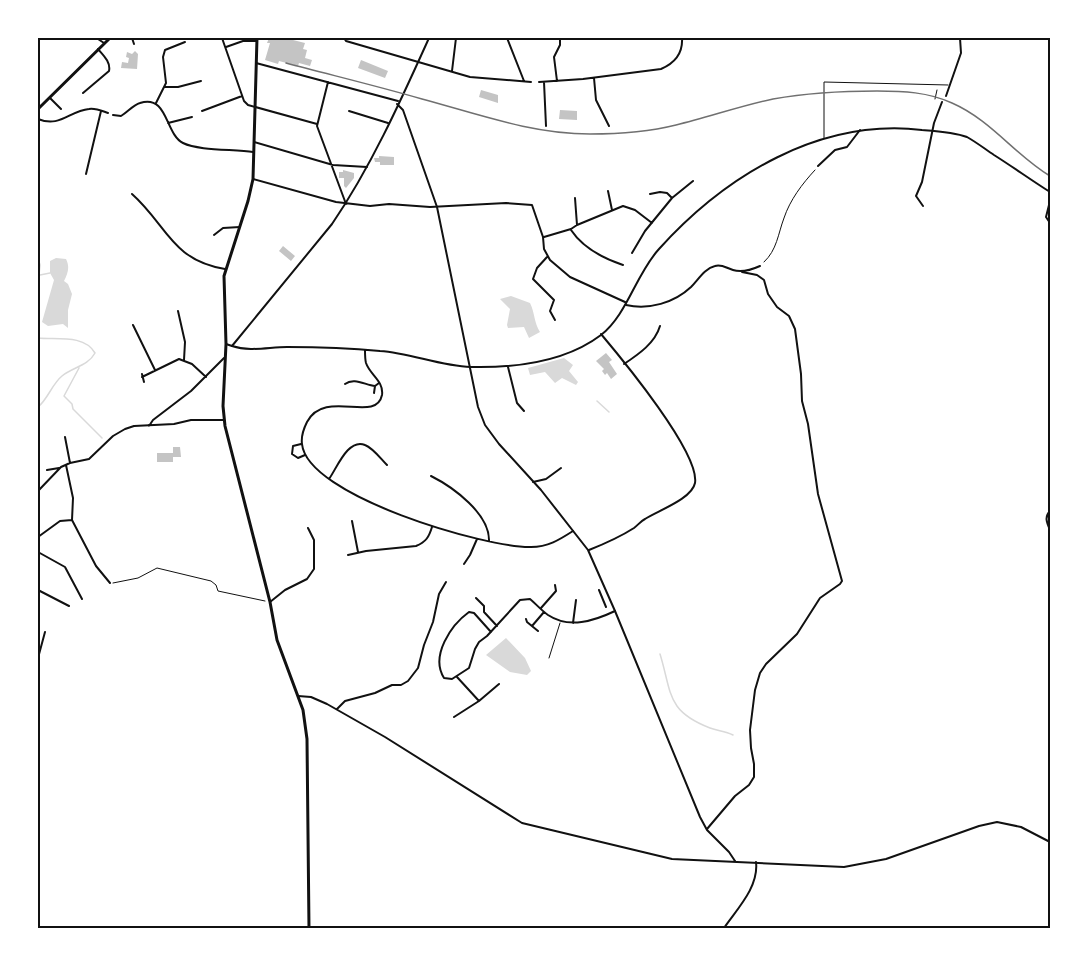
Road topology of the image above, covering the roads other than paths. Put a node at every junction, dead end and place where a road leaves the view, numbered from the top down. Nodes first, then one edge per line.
1 (92, 38) edge
2 (110, 38) edge
3 (132, 38) edge
4 (222, 38) edge
5 (429, 38) edge
6 (456, 38) edge
7 (470, 38) edge
8 (474, 38) edge
9 (507, 38) edge
10 (682, 38) edge
11 (960, 38) edge
12 (256, 39) edge
13 (345, 39) edge
14 (560, 39) edge
15 (554, 40) dead end
16 (185, 42) dead end
17 (104, 43) junction
18 (134, 44) dead end
19 (226, 47) junction
20 (98, 49) junction
21 (418, 61) junction
22 (256, 63) junction
23 (452, 71) junction
24 (594, 78) junction
25 (201, 81) dead end
26 (524, 81) junction
27 (557, 81) junction
28 (328, 82) junction
29 (531, 82) dead end
30 (539, 82) dead end
31 (544, 82) junction
32 (949, 85) junction
33 (164, 87) junction
34 (83, 93) dead end
35 (242, 96) junction
36 (946, 96) dead end
37 (49, 98) junction
38 (398, 101) junction
39 (942, 102) dead end
40 (156, 103) junction
41 (255, 107) junction
42 (38, 109) edge
43 (61, 109) dead end
44 (101, 111) junction
45 (202, 111) dead end
46 (349, 111) dead end
47 (108, 113) dead end
48 (113, 115) dead end
49 (192, 117) dead end
50 (38, 119) edge
51 (168, 123) junction
52 (388, 123) junction
53 (317, 124) junction
54 (546, 126) dead end
55 (609, 126) dead end
56 (860, 130) junction
57 (932, 131) junction
58 (824, 138) junction
59 (254, 142) junction
60 (253, 152) junction
61 (333, 165) junction
62 (818, 166) road end
63 (367, 167) junction
64 (86, 174) dead end
65 (253, 179) junction
66 (693, 181) dead end
67 (608, 191) dead end
68 (1050, 192) edge
69 (132, 194) dead end
70 (650, 194) dead end
71 (575, 198) dead end
72 (672, 198) junction
73 (1050, 201) edge
74 (346, 204) junction
75 (922, 206) dead end
76 (437, 207) junction
77 (612, 210) junction
78 (1050, 223) edge
79 (651, 224) junction
80 (577, 225) junction
81 (240, 227) junction
82 (571, 229) junction
83 (214, 235) dead end
84 (543, 237) junction
85 (632, 252) dead end
86 (548, 257) junction
87 (623, 265) dead end
88 (760, 266) road end
89 (225, 269) junction
90 (742, 272) junction
91 (625, 303) junction
92 (177, 311) dead end
93 (555, 320) dead end
94 (133, 325) dead end
95 (660, 326) dead end
96 (601, 334) junction
97 (226, 344) junction
98 (232, 346) junction
99 (365, 350) junction
100 (224, 358) junction
101 (184, 360) junction
102 (624, 364) junction
103 (471, 367) junction
104 (508, 367) junction
105 (155, 370) junction
106 (206, 377) junction
107 (144, 382) dead end
108 (379, 383) junction
109 (345, 384) dead end
110 (375, 386) junction
111 (374, 393) dead end
112 (524, 411) dead end
113 (224, 420) junction
114 (150, 426) junction
115 (65, 437) dead end
116 (302, 444) junction
117 (305, 455) junction
118 (70, 463) junction
119 (66, 465) junction
120 (387, 465) dead end
121 (61, 467) junction
122 (561, 468) dead end
123 (47, 470) dead end
124 (431, 476) dead end
125 (329, 479) junction
126 (533, 482) junction
127 (38, 491) edge
128 (1050, 511) edge
129 (72, 520) junction
130 (352, 521) dead end
131 (432, 526) junction
132 (308, 528) dead end
133 (1050, 530) edge
134 (573, 531) junction
135 (38, 537) edge
136 (477, 539) junction
137 (489, 541) junction
138 (588, 550) junction
139 (38, 552) edge
140 (358, 552) junction
141 (348, 555) dead end
142 (464, 564) dead end
143 (446, 582) dead end
144 (110, 583) road end
145 (555, 585) dead end
146 (38, 590) edge
147 (599, 590) dead end
148 (553, 594) junction
149 (608, 594) junction
150 (601, 596) junction
151 (476, 597) dead end
152 (556, 597) dead end
153 (82, 599) dead end
154 (576, 600) dead end
155 (270, 602) junction
156 (69, 606) dead end
157 (606, 607) dead end
158 (541, 609) junction
159 (615, 610) junction
160 (544, 612) junction
161 (526, 619) dead end
162 (561, 621) junction
163 (573, 623) junction
164 (497, 626) junction
165 (532, 626) junction
166 (538, 631) dead end
167 (45, 632) dead end
168 (490, 632) junction
169 (38, 658) edge
170 (549, 658) dead end
171 (457, 677) junction
172 (499, 684) dead end
173 (298, 696) junction
174 (479, 701) junction
175 (336, 709) junction
176 (454, 717) dead end
177 (707, 830) junction
178 (1050, 842) edge
179 (735, 861) junction
180 (756, 862) junction
181 (309, 928) edge
182 (724, 928) edge

1 - 17 street
2 - 17 main road
3 - 18 street
4 - 19 street
5 - 21 street
6 - 23 street
7 - 8 street
9 - 26 street
10 - 24 street
11 - 32 street
12 - 19 street
12 - 22 main road
13 - 21 street
14 - 15 street
14 - 27 street
16 - 33 street
17 - 20 main road
19 - 35 street
20 - 34 street
20 - 37 main road
21 - 23 street
21 - 38 street
22 - 28 street
22 - 41 main road
23 - 26 street
24 - 27 street
24 - 55 street
25 - 33 street
26 - 29 street
27 - 31 street
28 - 38 street
28 - 53 street
30 - 31 street
31 - 54 street
32 - 36 street
32 - 58 lane
33 - 40 street
35 - 41 street
35 - 45 street
37 - 42 main road
37 - 43 street
38 - 52 street
38 - 76 street
39 - 57 street
40 - 48 street
40 - 51 street
41 - 53 street
41 - 59 main road
44 - 47 street
44 - 50 street
44 - 64 street
46 - 52 street
49 - 51 street
51 - 60 street
52 - 63 street
53 - 61 street
56 - 57 street
56 - 58 street
56 - 62 street
57 - 68 street
57 - 75 street
58 - 91 street
59 - 60 main road
59 - 61 street
60 - 65 main road
61 - 63 street
61 - 74 street
63 - 74 street
65 - 74 street
65 - 81 main road
66 - 72 street
67 - 77 street
69 - 89 street
70 - 72 street
71 - 80 street
72 - 79 street
73 - 78 street
74 - 76 street
74 - 98 street
76 - 84 street
76 - 103 street
77 - 79 street
77 - 80 street
79 - 85 street
80 - 82 street
81 - 83 street
81 - 89 main road
82 - 84 street
82 - 87 street
84 - 86 street
86 - 91 street
86 - 93 street
88 - 90 street
89 - 97 main road
90 - 91 street
90 - 177 street
91 - 96 street
92 - 101 street
94 - 105 street
95 - 102 street
96 - 102 street
96 - 104 street
97 - 98 street
97 - 100 main road
98 - 99 street
99 - 103 street
99 - 108 street
100 - 106 street
100 - 113 main road
101 - 105 street
101 - 106 street
102 - 138 street
103 - 104 street
103 - 126 street
104 - 112 street
105 - 107 street
106 - 114 street
108 - 110 street
108 - 116 street
109 - 110 street
110 - 111 street
113 - 114 street
113 - 155 main road
114 - 118 street
115 - 118 street
116 - 117 street
116 - 117 street
117 - 125 street
118 - 119 street
119 - 121 street
119 - 129 street
120 - 125 street
121 - 123 street
121 - 127 street
122 - 126 street
124 - 137 street
125 - 131 street
126 - 134 street
128 - 133 street
129 - 135 street
129 - 144 street
130 - 140 street
131 - 136 street
131 - 140 street
132 - 155 street
134 - 137 street
134 - 138 street
136 - 137 street
136 - 142 street
138 - 149 street
139 - 153 street
140 - 141 street
143 - 175 street
145 - 148 street
146 - 156 street
147 - 150 street
148 - 152 street
148 - 158 street
149 - 150 street
149 - 159 street
150 - 157 street
151 - 164 street
154 - 163 street
155 - 173 main road
158 - 160 street
158 - 164 street
159 - 163 street
159 - 177 street
160 - 162 street
160 - 165 street
161 - 165 street
162 - 163 street
162 - 170 lane
164 - 168 street
165 - 166 street
167 - 169 street
168 - 171 street
168 - 171 street
171 - 174 street
172 - 174 street
173 - 175 street
173 - 181 main road
174 - 176 street
175 - 179 street
177 - 179 street
178 - 180 street
179 - 180 street
180 - 182 street

